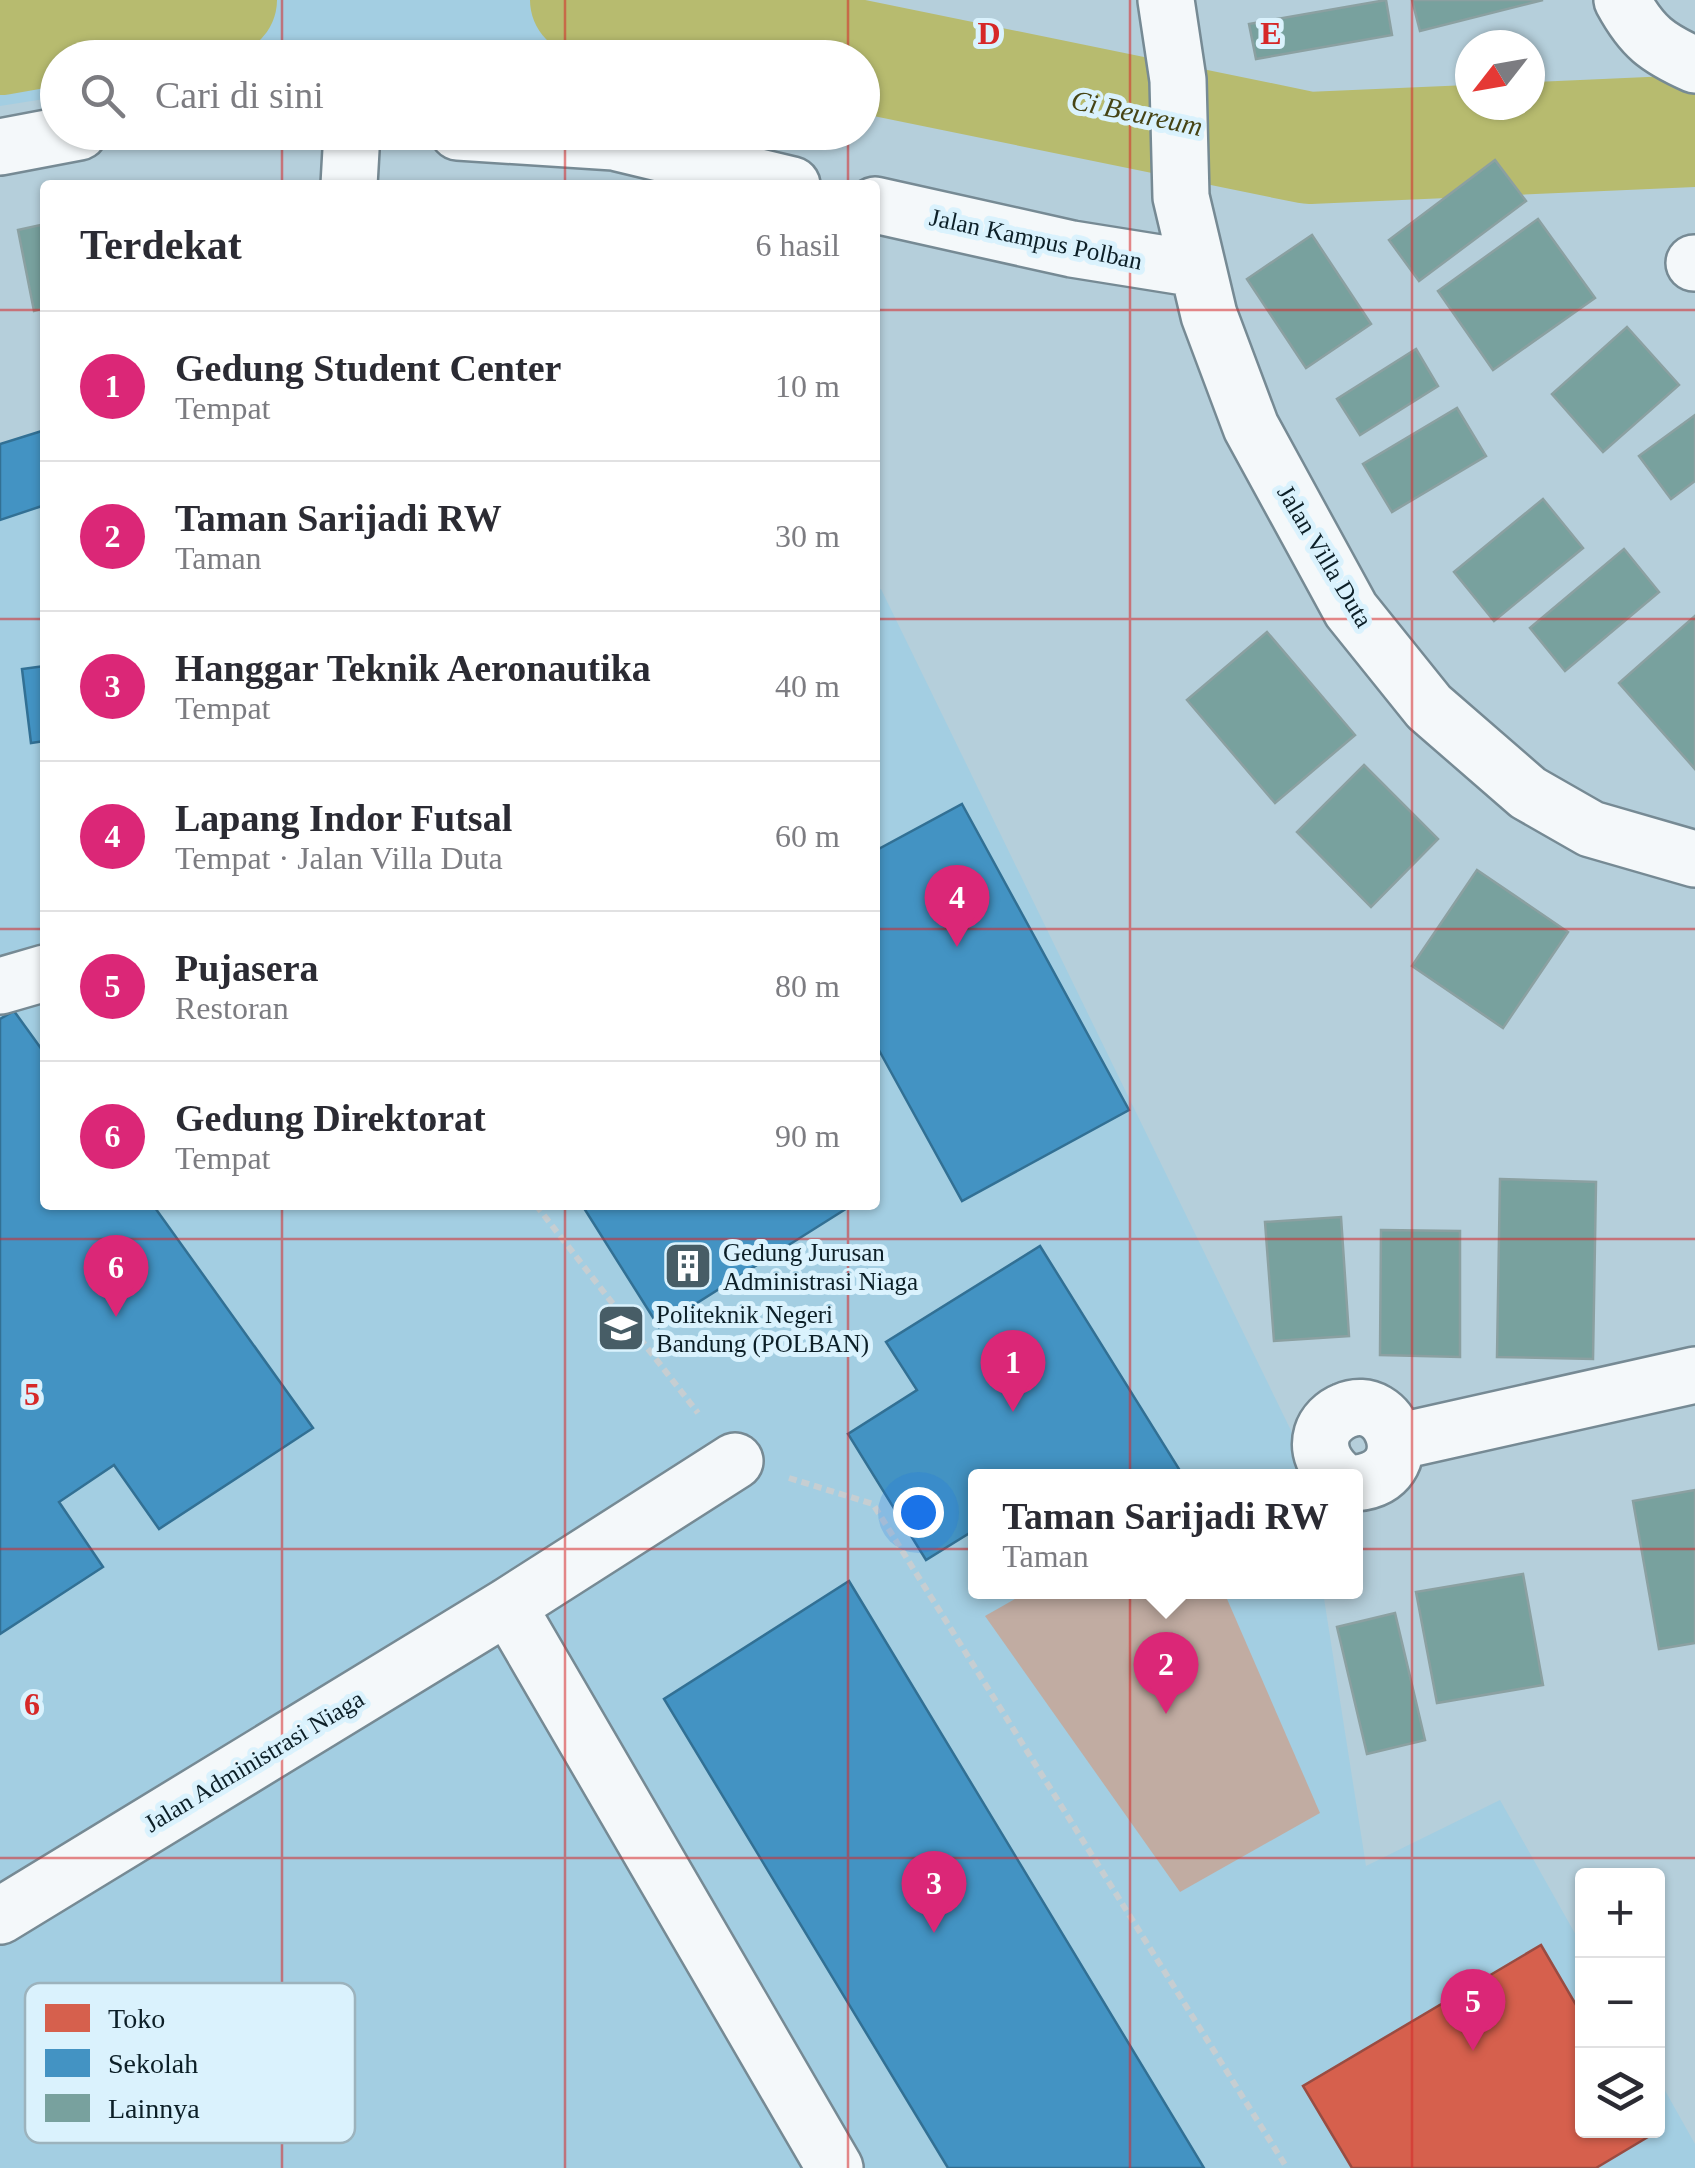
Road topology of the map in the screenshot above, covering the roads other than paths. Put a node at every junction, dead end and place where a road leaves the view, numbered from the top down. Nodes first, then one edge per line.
1 (1166, 0) edge
2 (1622, 0) edge
3 (1695, 65) edge
4 (40, 139) edge
5 (0, 147) edge
6 (351, 150) edge
7 (647, 150) edge
8 (348, 180) edge
9 (771, 180) edge
10 (880, 206) edge
11 (1197, 269) junction
12 (1695, 859) edge
13 (40, 975) edge
14 (0, 986) edge
15 (1695, 1375) edge
16 (1396, 1442) junction
17 (734, 1461) road end
18 (1329, 1469) edge
19 (1363, 1483) edge
20 (508, 1606) junction
21 (0, 1916) edge
22 (835, 2168) edge

1 - 11 street, Jalan Villa Duta
2 - 3 street
4 - 5 street
6 - 8 street
7 - 9 street
10 - 11 street, Jalan Kampus Polban
11 - 12 street, Jalan Villa Duta
13 - 14 street
15 - 16 street
16 - 18 street
16 - 19 street
17 - 20 street, Jalan Administrasi Niaga
20 - 21 street, Jalan Administrasi Niaga
20 - 22 street

